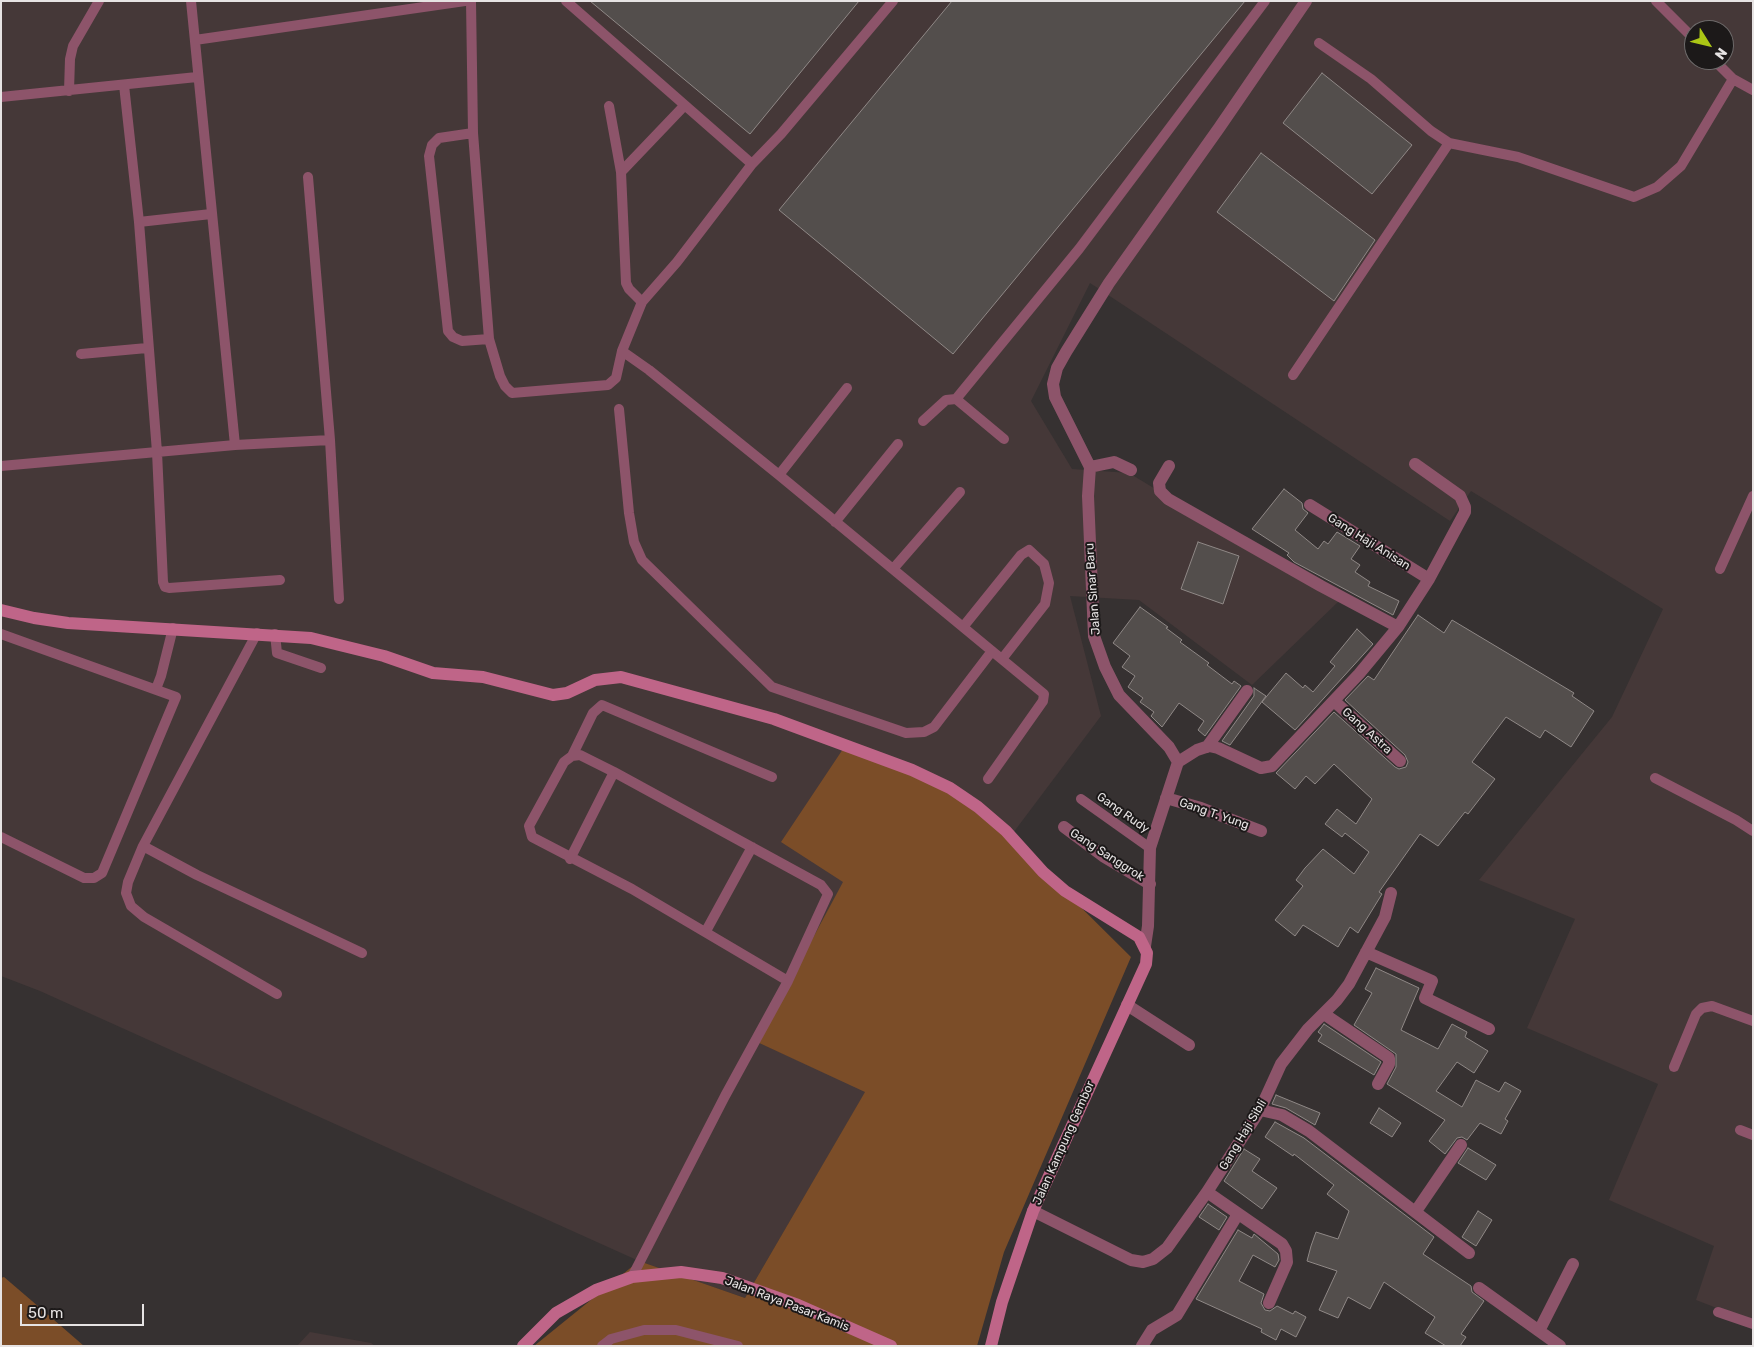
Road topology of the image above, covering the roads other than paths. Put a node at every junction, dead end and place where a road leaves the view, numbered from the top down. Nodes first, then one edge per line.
1 (99, 1) edge
2 (466, 1) edge
3 (470, 1) edge
4 (566, 1) edge
5 (893, 1) edge
6 (1265, 1) edge
7 (1306, 1) edge
8 (1656, 1) edge
9 (190, 3) edge
10 (1684, 30) edge
11 (195, 40) junction
12 (1320, 42) dead end
13 (1724, 70) edge
14 (197, 77) junction
15 (1733, 79) junction
16 (124, 85) junction
17 (1753, 90) edge
18 (69, 91) junction
19 (1, 97) edge
20 (609, 106) dead end
21 (684, 106) junction
22 (473, 134) junction
23 (1449, 143) junction
24 (752, 164) junction
25 (621, 172) junction
26 (308, 177) dead end
27 (211, 214) junction
28 (139, 222) junction
29 (642, 302) junction
30 (489, 339) junction
31 (147, 348) junction
32 (622, 351) junction
33 (81, 354) dead end
34 (1293, 375) dead end
35 (847, 388) dead end
36 (956, 399) junction
37 (619, 410) dead end
38 (923, 421) dead end
39 (1004, 439) dead end
40 (330, 440) junction
41 (898, 444) dead end
42 (235, 445) junction
43 (157, 452) junction
44 (1415, 464) dead end
45 (1, 466) edge
46 (1169, 466) dead end
47 (1090, 467) junction
48 (1131, 470) dead end
49 (779, 475) junction
50 (960, 492) dead end
51 (1753, 496) edge
52 (1310, 505) dead end
53 (836, 522) junction
54 (1720, 569) dead end
55 (893, 570) junction
56 (1428, 579) junction
57 (280, 580) dead end
58 (339, 599) dead end
59 (1, 610) edge
60 (1398, 626) junction
61 (963, 627) junction
62 (173, 628) junction
63 (257, 633) junction
64 (1, 634) edge
65 (275, 634) junction
66 (992, 651) junction
67 (1002, 659) junction
68 (321, 668) dead end
69 (156, 688) junction
70 (1247, 691) dead end
71 (1334, 701) junction
72 (1207, 747) junction
73 (572, 756) junction
74 (1400, 761) dead end
75 (1178, 762) junction
76 (614, 772) junction
77 (772, 777) dead end
78 (1655, 778) dead end
79 (988, 779) dead end
80 (1166, 798) junction
81 (1081, 799) dead end
82 (1064, 827) dead end
83 (1261, 831) dead end
84 (1753, 831) edge
85 (1, 837) edge
86 (142, 846) junction
87 (752, 847) junction
88 (1150, 848) junction
89 (570, 858) junction
90 (1150, 884) junction
91 (1391, 893) dead end
92 (706, 931) junction
93 (1145, 946) junction
94 (1366, 952) junction
95 (362, 953) dead end
96 (788, 981) junction
97 (276, 994) dead end
98 (1127, 1005) junction
99 (1324, 1014) junction
100 (1753, 1021) edge
101 (1489, 1029) dead end
102 (1188, 1045) dead end
103 (1674, 1067) dead end
104 (1378, 1084) dead end
105 (1260, 1110) junction
106 (1740, 1130) dead end
107 (1753, 1135) edge
108 (1461, 1145) dead end
109 (1207, 1192) junction
110 (1416, 1211) junction
111 (1033, 1212) junction
112 (1238, 1214) junction
113 (1469, 1253) dead end
114 (1573, 1264) dead end
115 (632, 1277) junction
116 (1479, 1288) dead end
117 (1269, 1303) dead end
118 (1718, 1312) dead end
119 (1753, 1324) edge
120 (1539, 1331) junction
121 (523, 1346) edge
122 (602, 1346) edge
123 (738, 1346) edge
124 (892, 1346) edge
125 (991, 1346) edge
126 (1142, 1346) edge
127 (1560, 1346) edge

1 - 18 lane
2 - 11 lane
3 - 22 lane
4 - 21 lane
5 - 24 lane
6 - 36 lane
7 - 47 street
8 - 10 lane
9 - 11 lane
11 - 14 lane
12 - 23 lane
13 - 15 lane
14 - 16 lane
14 - 27 lane
15 - 17 lane
15 - 23 lane
16 - 18 lane
16 - 28 lane
18 - 19 lane
20 - 25 lane
21 - 24 lane
21 - 25 lane
22 - 30 lane
22 - 30 lane
23 - 34 lane
24 - 29 lane
25 - 29 lane
26 - 40 lane
27 - 28 lane
27 - 42 lane
28 - 31 lane
29 - 32 lane
30 - 32 lane
31 - 33 lane
31 - 43 lane
32 - 49 lane
35 - 49 lane
36 - 38 lane
36 - 39 lane
37 - 66 lane
40 - 42 lane
40 - 58 lane
41 - 53 lane
42 - 43 lane
43 - 45 lane
43 - 57 lane
44 - 56 street
46 - 60 street
47 - 48 street
47 - 75 street, Jalan Sinar Baru
49 - 53 lane
50 - 55 lane
51 - 54 lane
52 - 56 street, Gang Haji Anisan
53 - 55 lane
55 - 61 lane
56 - 60 street
59 - 62 street
60 - 71 street
61 - 66 lane
61 - 67 lane
62 - 63 street
62 - 69 lane
63 - 65 street
63 - 86 lane
64 - 69 lane
65 - 68 lane
65 - 93 street
66 - 67 lane
67 - 79 lane
69 - 85 lane
70 - 72 street
71 - 72 street
71 - 74 street, Gang Astra
72 - 75 street
73 - 76 lane
73 - 77 lane
73 - 89 lane
75 - 80 street
76 - 87 lane
76 - 89 lane
78 - 84 lane
80 - 83 street, Gang T. Yung
80 - 88 street
81 - 88 lane, Gang Rudy
82 - 90 street, Gang Sanggrok
86 - 95 lane
86 - 97 lane
87 - 92 lane
87 - 96 lane
88 - 90 street
89 - 92 lane
90 - 93 street
91 - 94 street, Gang Haji Sibli
92 - 96 lane
93 - 98 street, Jalan Kampung Gembor
94 - 99 street, Gang Haji Sibli
94 - 101 street
96 - 115 lane
98 - 102 street
98 - 111 street, Jalan Kampung Gembor
99 - 104 street
99 - 105 street, Gang Haji Sibli
100 - 103 lane
105 - 109 street, Gang Haji Sibli
105 - 110 street
106 - 107 lane
108 - 110 street
109 - 111 street, Gang Haji Sibli
109 - 112 street
110 - 113 street
111 - 125 street, Jalan Kampung Gembor
112 - 117 street
112 - 126 street
114 - 120 street
115 - 121 street, Jalan Raya Pasar Kamis
115 - 124 street, Jalan Raya Pasar Kamis
116 - 120 street
118 - 119 lane
120 - 127 street
122 - 123 lane

